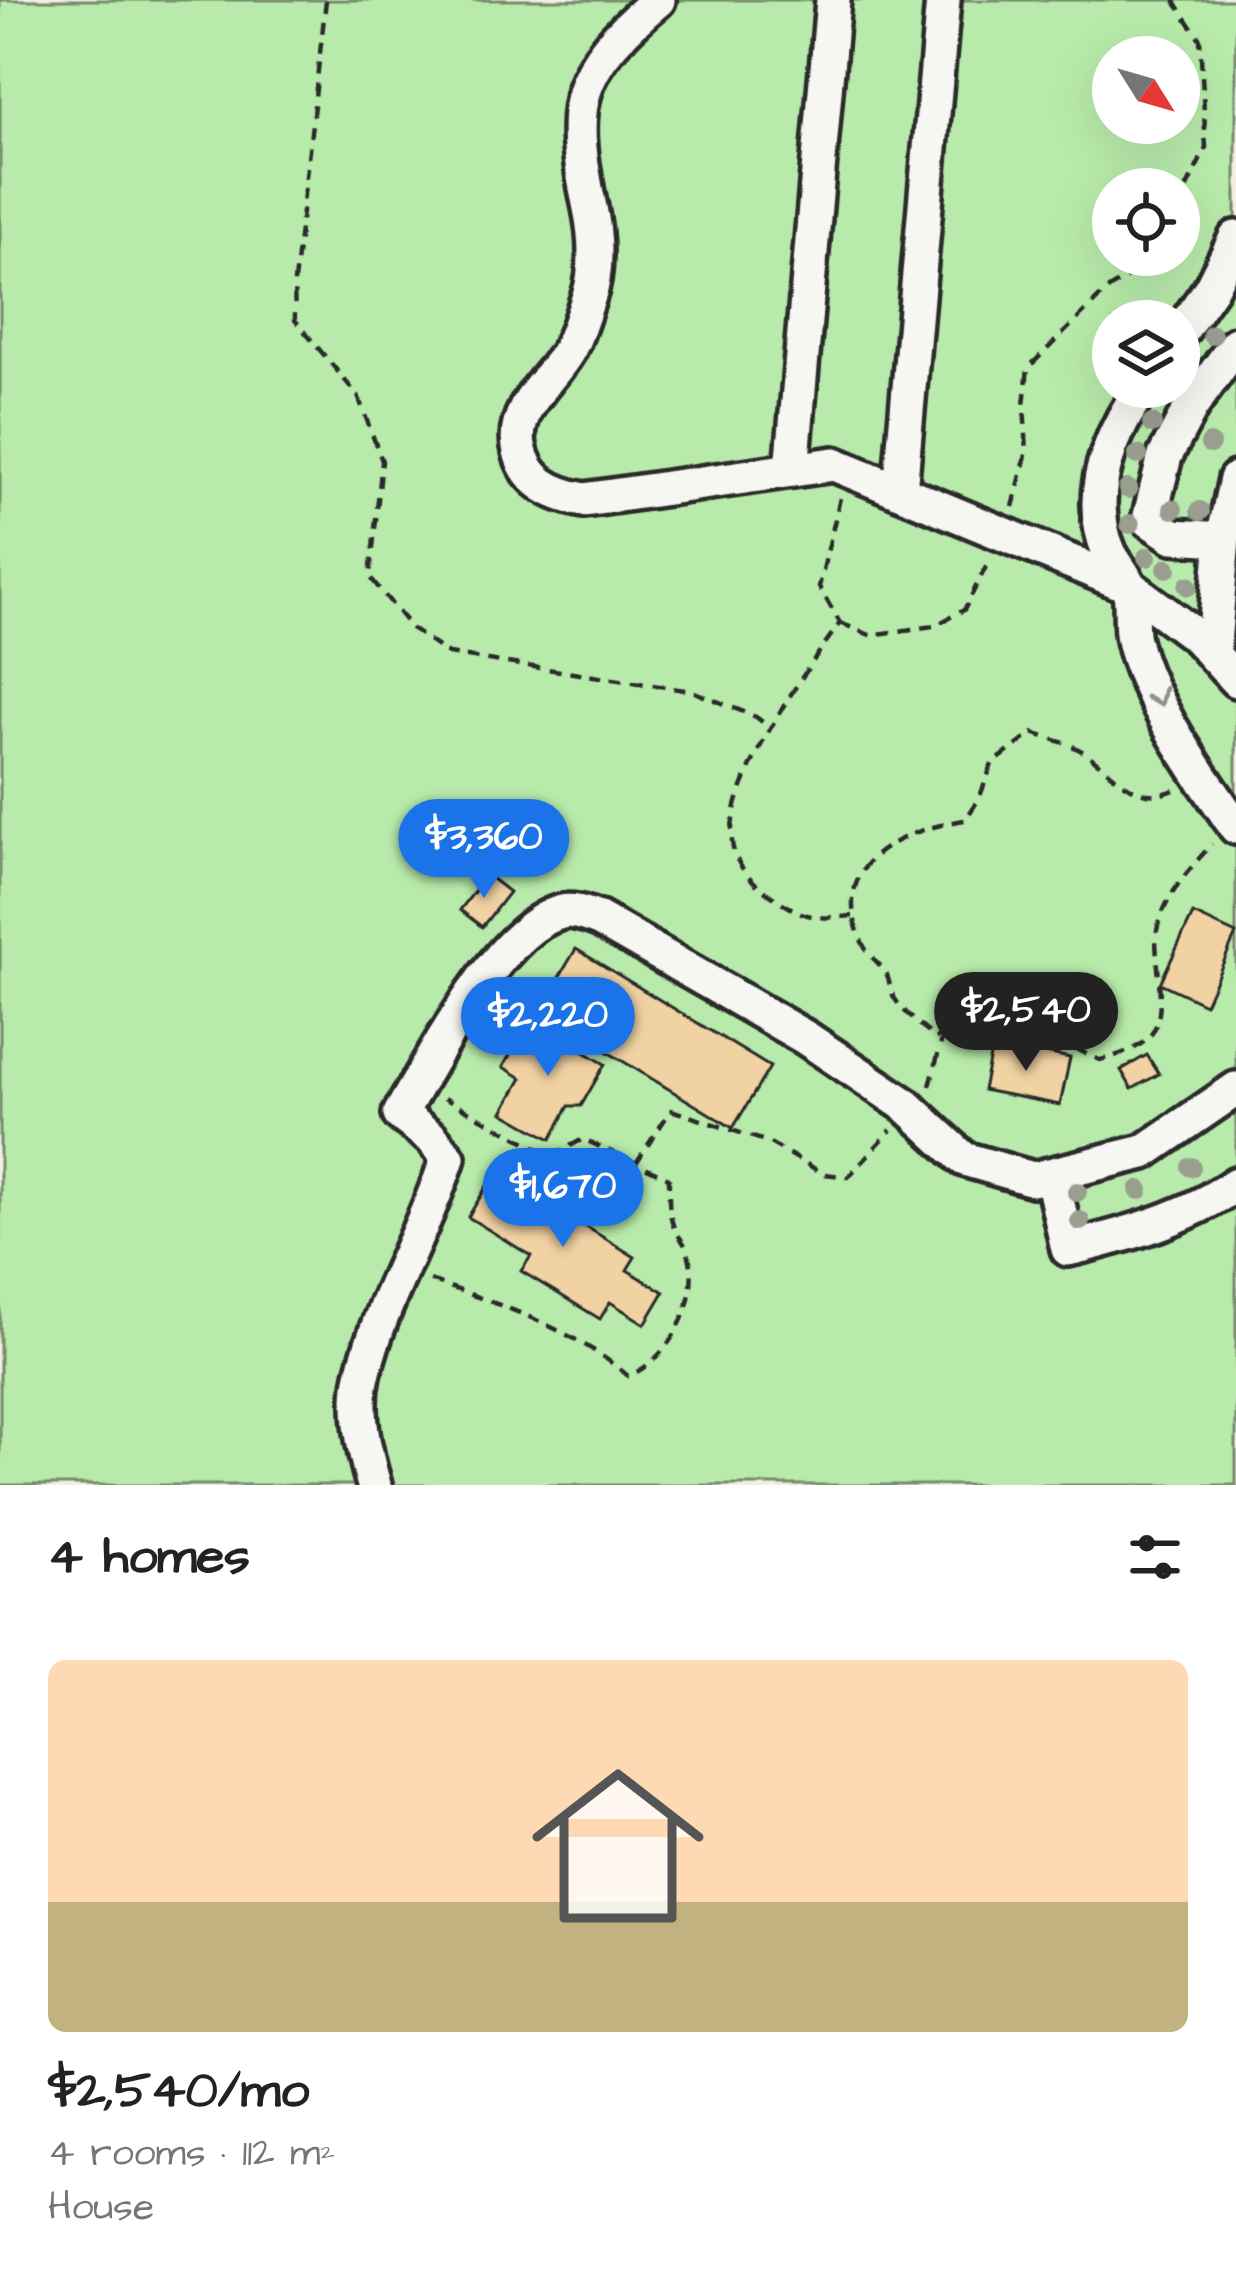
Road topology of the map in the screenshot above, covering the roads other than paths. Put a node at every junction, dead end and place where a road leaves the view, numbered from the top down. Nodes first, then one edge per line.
1 (658, 0) edge
2 (833, 0) edge
3 (943, 0) edge
4 (1236, 238) edge
5 (1200, 304) edge
6 (1236, 344) edge
7 (1128, 408) edge
8 (793, 470) junction
9 (1236, 479) edge
10 (901, 491) junction
11 (1223, 539) junction
12 (1129, 586) junction
13 (1225, 667) edge
14 (1235, 825) edge
15 (1236, 1089) edge
16 (1052, 1177) junction
17 (1236, 1184) edge
18 (374, 1485) edge

1 - 8 lane
2 - 8 lane
3 - 10 lane
4 - 5 lane
6 - 11 lane
7 - 12 lane
8 - 10 lane
9 - 11 lane
10 - 12 lane
11 - 13 lane
12 - 13 lane
12 -> 14 lane
15 - 16 lane
16 - 17 lane
16 - 18 lane

